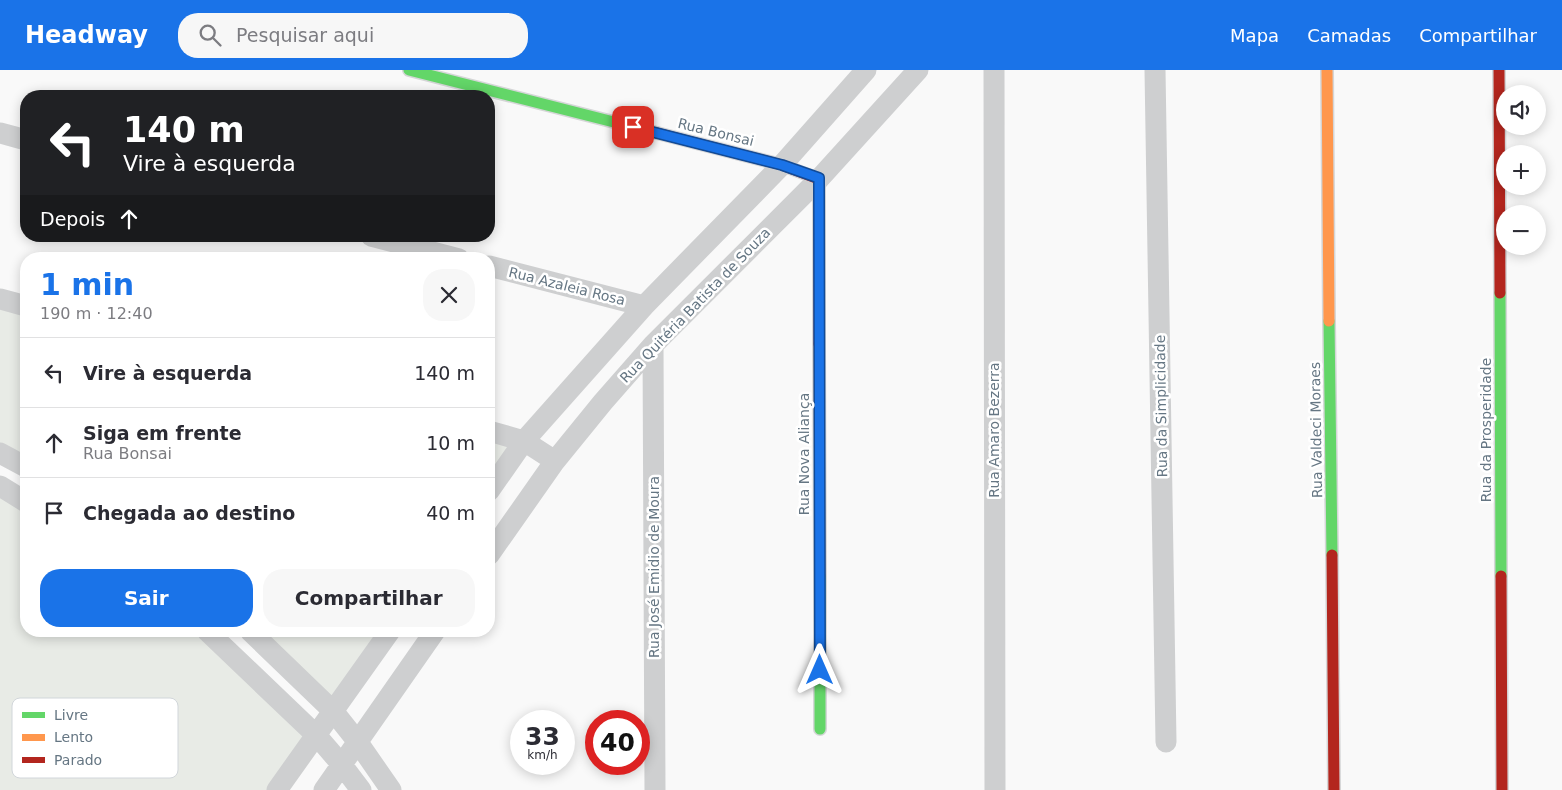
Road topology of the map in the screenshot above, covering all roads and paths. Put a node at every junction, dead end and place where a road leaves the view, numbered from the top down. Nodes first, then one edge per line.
1 (409, 70) edge
2 (866, 70) edge
3 (918, 70) edge
4 (994, 70) edge
5 (1155, 70) edge
6 (1327, 70) edge
7 (1499, 70) edge
8 (488, 90) edge
9 (495, 92) edge
10 (0, 133) edge
11 (20, 138) edge
12 (782, 165) junction
13 (819, 178) junction
14 (394, 242) edge
15 (432, 252) edge
16 (495, 268) edge
17 (0, 299) edge
18 (20, 304) edge
19 (644, 306) junction
20 (653, 345) junction
21 (495, 433) edge
22 (524, 441) junction
23 (0, 453) edge
24 (556, 461) junction
25 (20, 464) edge
26 (495, 482) edge
27 (0, 486) edge
28 (20, 498) edge
29 (495, 547) edge
30 (213, 637) edge
31 (256, 637) edge
32 (386, 637) edge
33 (430, 637) edge
34 (334, 712) junction
35 (820, 729) dead end
36 (317, 736) junction
37 (357, 741) junction
38 (1166, 742) dead end
39 (342, 765) junction
40 (277, 790) edge
41 (324, 790) edge
42 (361, 790) edge
43 (391, 790) edge
44 (654, 790) edge
45 (995, 790) edge
46 (1334, 790) edge
47 (1502, 790) edge

1 - 8 street, Rua Bonsai
2 - 12 street
3 - 13 street, Rua Quitéria Batista de Souza
4 - 45 street, Rua Amaro Bezerra
5 - 38 street, Rua da Simplicidade
6 - 46 street, Rua Valdeci Moraes
7 - 47 street, Rua da Prosperidade
9 - 12 street, Rua Bonsai
10 - 11 street
12 - 13 street, Rua Bonsai
12 - 19 street
13 - 20 street, Rua Quitéria Batista de Souza
13 - 35 street, Rua Nova Aliança
14 - 15 street
16 - 19 street, Rua Azaleia Rosa
17 - 18 street
19 - 22 street
20 - 24 street, Rua Quitéria Batista de Souza
20 - 44 street, Rua José Emidio de Moura
21 - 22 street
22 - 24 street
22 - 26 street
23 - 25 street
24 - 29 street, Rua Quitéria Batista de Souza
27 - 28 street
30 - 36 street
31 - 34 street
32 - 34 street
33 - 37 street
34 - 36 street
34 - 37 street
36 - 39 street
36 - 40 street
37 - 39 street
37 - 43 street
39 - 41 street
39 - 42 street

